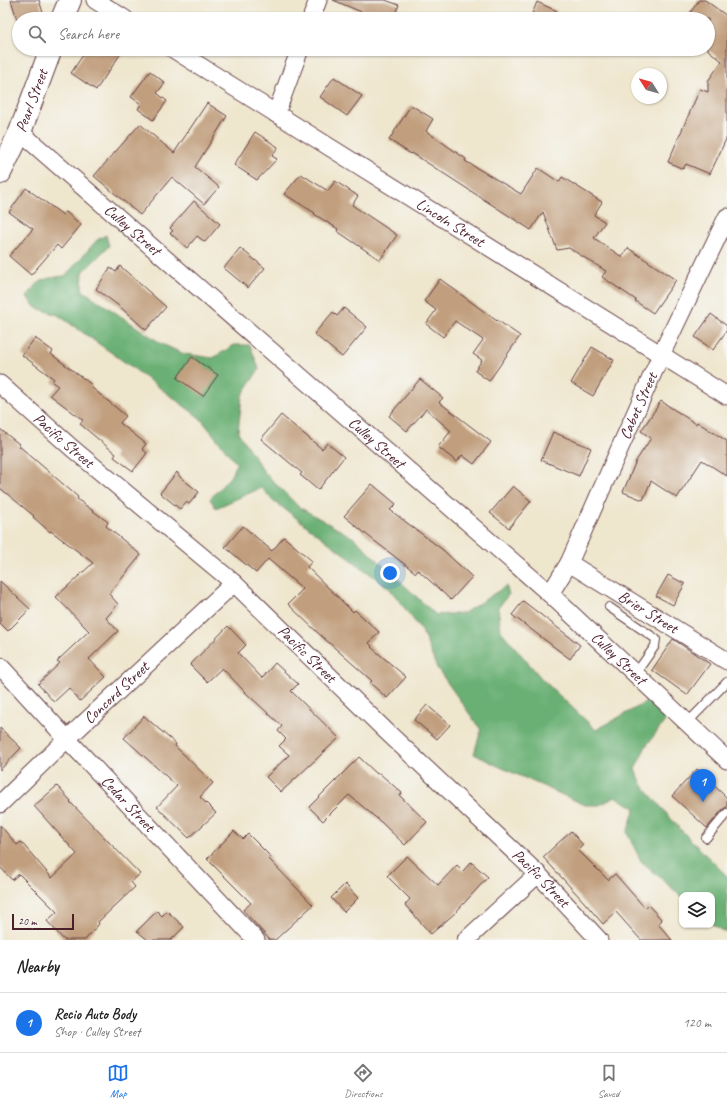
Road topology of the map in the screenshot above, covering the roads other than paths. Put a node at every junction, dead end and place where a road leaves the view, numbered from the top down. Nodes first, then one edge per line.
1 (70, 0) edge
2 (95, 0) edge
3 (318, 0) edge
4 (65, 12) edge
5 (114, 12) edge
6 (314, 12) edge
7 (48, 56) edge
8 (184, 56) edge
9 (297, 56) edge
10 (276, 114) junction
11 (20, 132) junction
12 (0, 173) edge
13 (727, 217) edge
14 (660, 355) junction
15 (0, 384) edge
16 (727, 396) edge
17 (569, 563) junction
18 (234, 583) junction
19 (550, 594) junction
20 (609, 607) dead end
21 (727, 661) edge
22 (0, 666) edge
23 (636, 673) junction
24 (727, 682) edge
25 (688, 722) junction
26 (67, 739) junction
27 (727, 760) edge
28 (0, 804) edge
29 (727, 813) edge
30 (706, 838) dead end
31 (538, 874) junction
32 (256, 940) edge
33 (466, 940) edge
34 (599, 940) edge

1 - 4 main road
2 - 5 street
3 - 6 street
7 - 11 main road, Pearl Street
8 - 10 street, Lincoln Street
9 - 10 street
10 - 14 street, Lincoln Street
11 - 12 main road, Pearl Street
11 - 19 street, Culley Street
13 - 14 street, Cabot Street
14 - 16 street, Lincoln Street
14 - 17 street, Cabot Street
15 - 18 street, Pacific Street
17 - 19 street, Cabot Street
17 - 21 street, Brier Street
18 - 26 street, Concord Street
18 - 31 street, Pacific Street
19 - 23 street, Culley Street
20 - 23 lane
22 - 26 street, Cedar Street
23 - 25 street, Culley Street
24 - 25 lane
25 - 27 street, Culley Street
26 - 28 street, Concord Street
26 - 32 street, Cedar Street
29 - 30 lane
31 - 33 street
31 - 34 street, Pacific Street

